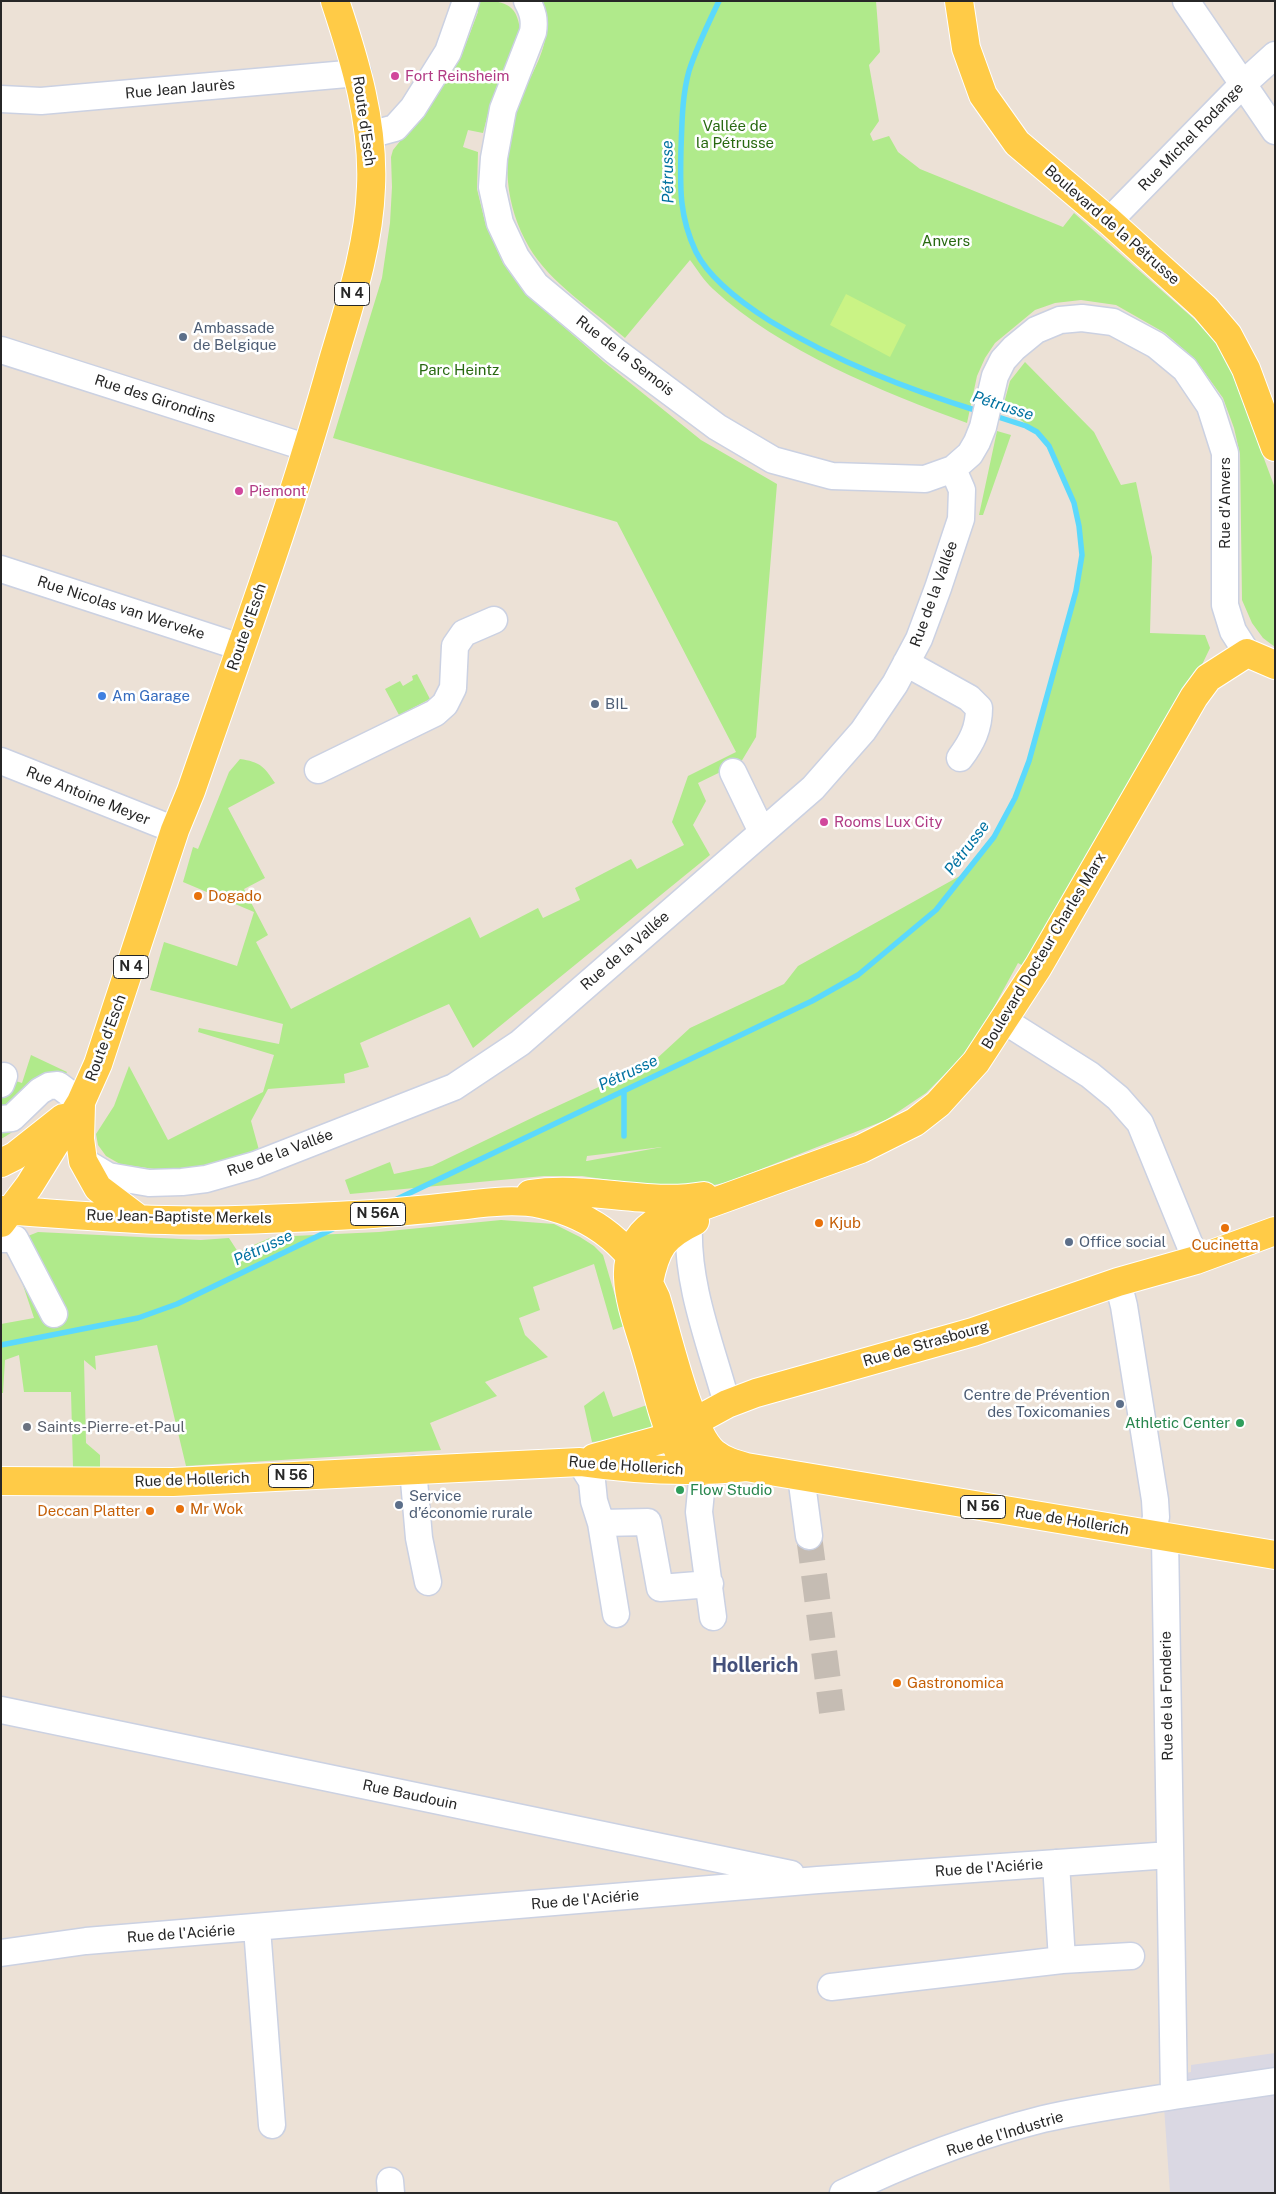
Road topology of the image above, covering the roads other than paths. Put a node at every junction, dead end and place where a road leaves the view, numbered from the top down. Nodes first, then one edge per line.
1 (334, 1) edge
2 (466, 1) edge
3 (527, 1) edge
4 (959, 1) edge
5 (1186, 1) edge
6 (1275, 55) edge
7 (358, 73) junction
8 (1243, 84) junction
9 (1, 99) edge
10 (1275, 130) edge
11 (369, 135) junction
12 (1109, 221) junction
13 (1, 350) edge
14 (986, 415) joint
15 (1275, 446) edge
16 (308, 448) junction
17 (953, 469) junction
18 (1, 569) edge
19 (494, 620) dead end
20 (240, 647) junction
21 (1247, 653) junction
22 (906, 663) junction
23 (1275, 664) edge
24 (960, 758) dead end
25 (1, 761) edge
26 (318, 770) dead end
27 (733, 772) dead end
28 (175, 830) junction
29 (762, 832) junction
30 (1003, 1020) junction
31 (81, 1102) junction
32 (1, 1119) edge
33 (83, 1161) junction
34 (1, 1163) edge
35 (779, 1180) junction
36 (499, 1201) junction
37 (5, 1214) edge
38 (139, 1219) junction
39 (689, 1224) junction
40 (1275, 1231) edge
41 (1, 1239) edge
42 (631, 1255) junction
43 (1196, 1260) junction
44 (649, 1282) junction
45 (1118, 1282) junction
46 (54, 1314) dead end
47 (727, 1404) junction
48 (695, 1422) junction
49 (671, 1435) junction
50 (580, 1462) junction
51 (746, 1467) junction
52 (413, 1469) junction
53 (703, 1471) junction
54 (801, 1476) junction
55 (1, 1481) edge
56 (601, 1523) junction
57 (809, 1536) tunnel mouth
58 (1158, 1536) junction
59 (1275, 1555) edge
60 (428, 1582) dead end
61 (710, 1584) junction
62 (616, 1614) dead end
63 (713, 1617) dead end
64 (1, 1710) edge
65 (1170, 1855) junction
66 (1056, 1863) junction
67 (818, 1880) junction
68 (257, 1928) junction
69 (1, 1953) edge
70 (1131, 1956) dead end
71 (1062, 1960) junction
72 (831, 1987) dead end
73 (1275, 2080) edge
74 (1174, 2096) junction
75 (272, 2124) dead end
76 (843, 2193) edge

1 - 7 main road, Route d'Esch / N 4
2 - 11 street
3 - 17 street, Rue de la Semois
4 - 12 main road, Boulevard de la Pétrusse
5 - 8 street
6 - 8 street, Rue Michel Rodange
7 - 9 street, Rue Jean Jaurès
7 - 11 main road, Route d'Esch / N 4
8 - 10 street
8 - 12 street, Rue Michel Rodange
11 - 16 main road, Route d'Esch / N 4
12 - 15 main road, Boulevard de la Pétrusse
13 - 16 street, Rue des Girondins
14 - 17 street, Rue de la Semois
14 - 21 street, Rue d'Anvers
16 - 20 main road, Route d'Esch / N 4
17 - 22 street, Rue de la Vallée
18 - 20 street, Rue Nicolas van Werveke
19 - 26 street
20 - 28 main road, Route d'Esch / N 4
21 - 23 main road
21 - 30 main road, Boulevard Docteur Charles Marx
22 - 24 street
22 - 29 street, Rue de la Vallée
25 - 28 street, Rue Antoine Meyer
27 - 29 street
28 - 31 main road, Route d'Esch / N 4
29 - 33 street, Rue de la Vallée
30 - 35 main road, Boulevard Docteur Charles Marx
30 - 43 street
31 - 32 street
31 - 33 main road
31 - 34 main road, N 4
31 - 37 main road, Route d'Esch / N 4
33 - 38 main road
35 - 36 main road, Boulevard Docteur Charles Marx
35 - 39 main road, Boulevard Docteur Charles Marx
35 - 42 main road, Boulevard Docteur Charles Marx
36 - 38 main road, Rue Jean-Baptiste Merkels / N 56A
36 - 42 main road, Rue Jean-Baptiste Merkels / N 56A
37 - 38 main road, Rue Jean-Baptiste Merkels / N 56A
39 - 44 main road, Boulevard Docteur Charles Marx
39 - 47 street
40 - 43 main road, Rue de Strasbourg
41 - 46 street
42 - 44 main road, Rue Jean-Baptiste Merkels / N 56A
42 - 49 main road
43 - 45 main road, Rue de Strasbourg
44 - 48 main road, Rue Jean-Baptiste Merkels / N 56A
45 - 47 main road, Rue de Strasbourg
45 - 58 street, Rue de la Fonderie
47 - 48 main road, Rue de Strasbourg
48 - 49 main road, Rue de Strasbourg
48 - 51 main road, Rue Jean-Baptiste Merkels / N 56A
49 - 50 main road, Rue de Strasbourg
49 - 53 main road
50 - 52 main road, Rue de Hollerich / N 56
50 - 53 main road, Rue de Hollerich / N 56
50 - 56 street
51 - 53 main road, Rue de Hollerich / N 56
51 - 54 main road, Rue de Hollerich / N 56
52 - 55 main road, Rue de Hollerich / N 56
52 - 60 street
53 - 61 street
54 - 57 street
54 - 58 main road, Rue de Hollerich / N 56
56 - 61 street
56 - 62 street
58 - 59 main road, Rue de Hollerich / N 56
58 - 65 street, Rue de la Fonderie
61 - 63 street
64 - 67 street, Rue Baudouin
65 - 66 street, Rue de l'Aciérie
65 - 74 street
66 - 67 street, Rue de l'Aciérie
66 - 71 street
67 - 68 street, Rue de l'Aciérie
68 - 69 street, Rue de l'Aciérie
68 - 75 street
70 - 71 street
71 - 72 street
73 - 74 street, Rue de l'Industrie
74 - 76 street, Rue de l'Industrie

